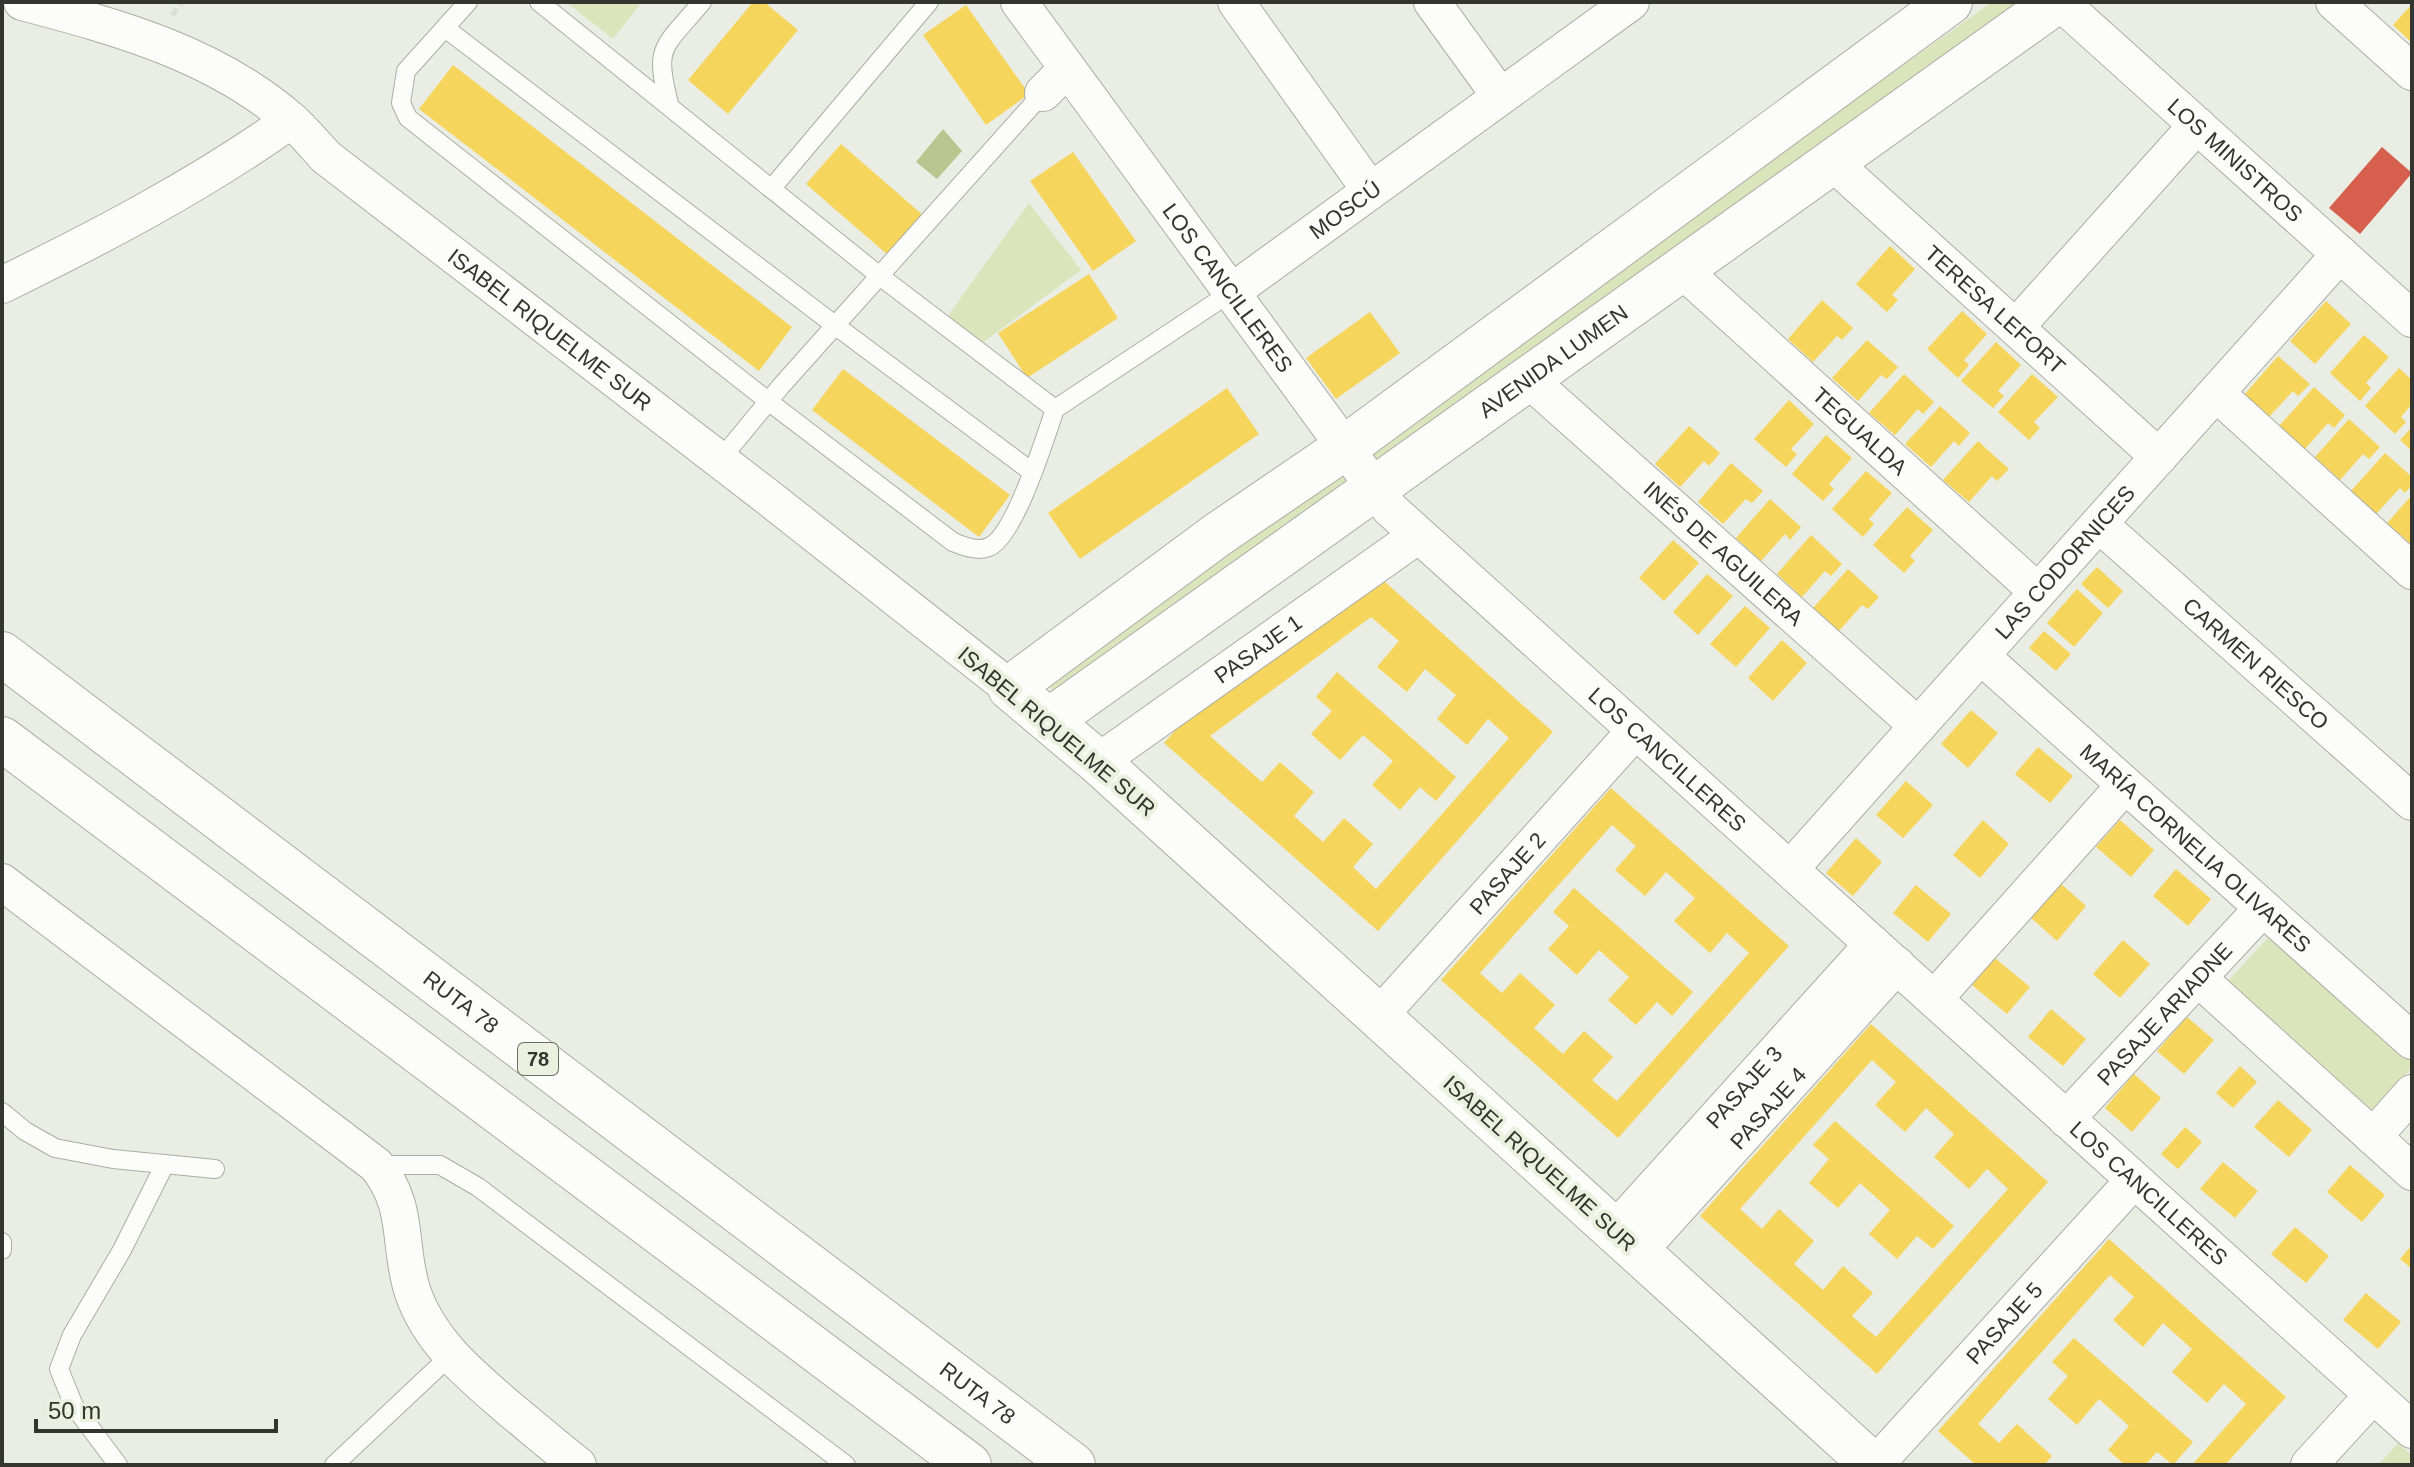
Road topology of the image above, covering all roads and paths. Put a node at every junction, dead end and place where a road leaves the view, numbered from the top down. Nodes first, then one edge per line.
1 (22, 2) edge
2 (468, 2) edge
3 (539, 2) edge
4 (702, 2) edge
5 (929, 2) edge
6 (1019, 2) edge
7 (1236, 2) edge
8 (1432, 2) edge
9 (1631, 2) edge
10 (1950, 2) edge
11 (2058, 2) edge
12 (2334, 2) edge
13 (445, 28) junction
14 (2412, 72) edge
15 (1055, 81) junction
16 (1500, 96) junction
17 (670, 107) junction
18 (291, 120) junction
19 (2197, 125) junction
20 (1832, 162) junction
21 (771, 189) junction
22 (1370, 190) junction
23 (2340, 254) junction
24 (1682, 270) junction
25 (881, 277) junction
26 (2, 285) edge
27 (1230, 293) junction
28 (2412, 319) edge
29 (836, 326) junction
30 (2016, 327) junction
31 (1528, 379) junction
32 (2216, 393) junction
33 (768, 401) junction
34 (1055, 409) junction
35 (1343, 449) junction
36 (2159, 457) junction
37 (720, 460) junction
38 (1032, 472) junction
39 (1373, 490) junction
40 (2099, 524) junction
41 (1417, 536) junction
42 (2412, 571) edge
43 (2038, 592) junction
44 (2, 654) edge
45 (1981, 656) junction
46 (1010, 688) junction
47 (1050, 720) junction
48 (1918, 726) junction
49 (1635, 731) junction
50 (2, 739) edge
51 (1098, 762) junction
52 (2125, 785) junction
53 (2412, 802) edge
54 (1790, 869) junction
55 (2, 882) edge
56 (2263, 908) junction
57 (1885, 954) junction
58 (2198, 978) junction
59 (1934, 999) junction
60 (1379, 1016) junction
61 (2412, 1041) edge
62 (2412, 1093) edge
63 (2, 1112) edge
64 (2066, 1119) junction
65 (2373, 1137) junction
66 (165, 1164) junction
67 (376, 1165) junction
68 (215, 1169) dead end
69 (2412, 1172) edge
70 (2134, 1180) junction
71 (2, 1242) edge
72 (1626, 1242) junction
73 (2, 1250) edge
74 (450, 1356) junction
75 (2373, 1395) junction
76 (2412, 1430) edge
77 (564, 1461) edge
78 (118, 1465) edge
79 (334, 1465) edge
80 (846, 1465) edge
81 (969, 1465) edge
82 (1073, 1465) edge
83 (1874, 1465) edge
84 (2309, 1465) edge

1 - 18 street, ISABEL RIQUELME SUR
2 - 13 lane
3 - 17 lane
4 - 17 lane
5 - 21 lane
6 - 15 street, LOS CANCILLERES
7 - 22 street
8 - 16 street
9 - 16 street, MOSCÚ
10 - 35 main road
11 - 19 street, LOS MINISTROS
11 - 20 main road, AVENIDA LUMEN
12 - 14 street
13 - 29 lane
13 - 33 lane
15 - 25 lane
15 - 27 street, LOS CANCILLERES
16 - 22 street, MOSCÚ
17 - 21 lane
18 - 26 street
18 - 37 street, ISABEL RIQUELME SUR
19 - 23 street, LOS MINISTROS
19 - 30 street
20 - 24 main road, AVENIDA LUMEN
20 - 30 street, TERESA LEFORT
21 - 25 lane
22 - 27 street, MOSCÚ
23 - 28 street, LOS MINISTROS
23 - 32 street, LAS CODORNICES
24 - 31 main road, AVENIDA LUMEN
24 - 43 street, TEGUALDA
25 - 29 lane
25 - 34 lane
27 - 34 lane, MOSCÚ
27 - 35 street, LOS CANCILLERES
29 - 33 lane
29 - 38 lane
30 - 36 street, TERESA LEFORT
31 - 39 main road, AVENIDA LUMEN
31 - 48 street, INÉS DE AGUILERA
32 - 36 street, LAS CODORNICES
32 - 42 street
33 - 37 lane
33 - 38 lane
34 - 38 lane
35 - 39 street, LOS CANCILLERES
35 - 46 main road
36 - 40 street, LAS CODORNICES
37 - 46 street, ISABEL RIQUELME SUR
39 - 41 street, LOS CANCILLERES
39 - 47 main road, AVENIDA LUMEN
40 - 43 street, LAS CODORNICES
40 - 53 street, CARMEN RIESCO
41 - 49 street, LOS CANCILLERES
41 - 51 street, PASAJE 1
43 - 45 street, LAS CODORNICES
44 - 82 main road, RUTA 78 / 78
45 - 48 street, LAS CODORNICES
45 - 52 street, MARÍA CORNELIA OLIVARES
46 - 47 main road, ISABEL RIQUELME SUR
47 - 51 main road, ISABEL RIQUELME SUR
48 - 54 street, LAS CODORNICES
49 - 54 street, LOS CANCILLERES
49 - 60 street, PASAJE 2
50 - 81 main road
51 - 60 main road, ISABEL RIQUELME SUR
52 - 56 street, MARÍA CORNELIA OLIVARES
52 - 59 street
54 - 57 street, LOS CANCILLERES
55 - 67 street
56 - 58 street, PASAJE ARIADNE
56 - 61 street, MARÍA CORNELIA OLIVARES
57 - 59 street, LOS CANCILLERES
57 - 72 street, PASAJE 4
58 - 64 street, PASAJE ARIADNE
58 - 65 street
59 - 64 street, LOS CANCILLERES
60 - 72 main road, ISABEL RIQUELME SUR
62 - 65 street
63 - 66 lane
64 - 70 street, LOS CANCILLERES
65 - 69 street
66 - 68 lane
66 - 78 lane
67 - 74 street
67 - 80 lane
70 - 75 street, LOS CANCILLERES
70 - 83 street, PASAJE 5
71 - 73 lane
72 - 83 main road, ISABEL RIQUELME SUR
74 - 77 street
74 - 79 lane
75 - 76 street, LOS CANCILLERES
75 - 84 street

